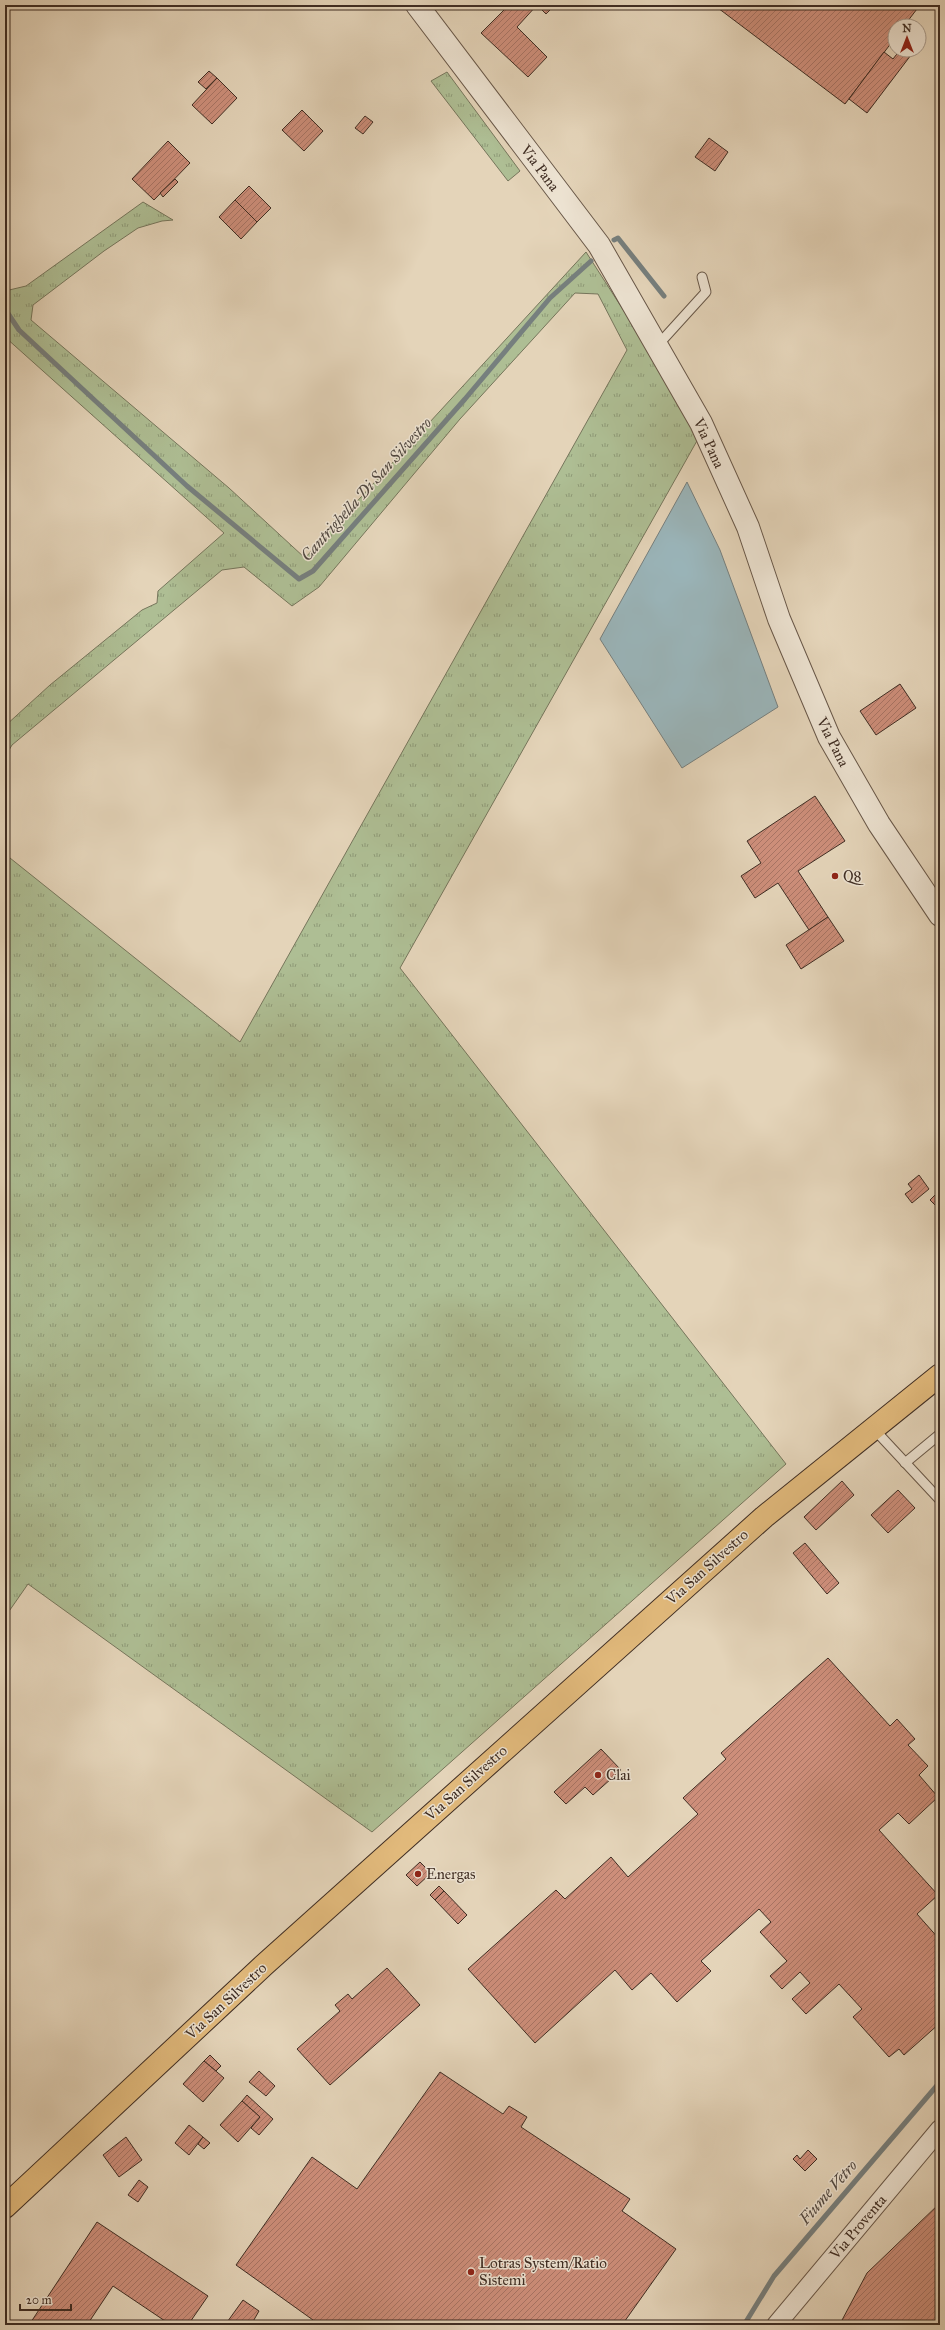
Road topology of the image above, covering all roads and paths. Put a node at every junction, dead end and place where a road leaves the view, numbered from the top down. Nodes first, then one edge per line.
1 (417, 5) edge
2 (702, 277) dead end
3 (657, 346) junction
4 (940, 915) edge
5 (940, 1375) edge
6 (873, 1428) junction
7 (940, 1434) edge
8 (905, 1463) junction
9 (940, 1500) edge
10 (940, 2129) edge
11 (5, 2207) edge
12 (776, 2325) edge

1 - 3 street, Via Pana
2 - 3 lane
3 - 4 street, Via Pana
5 - 6 main road, Via San Silvestro
6 - 8 lane
6 - 11 main road, Via San Silvestro
7 - 8 lane
8 - 9 lane
10 - 12 street, Via Proventa

